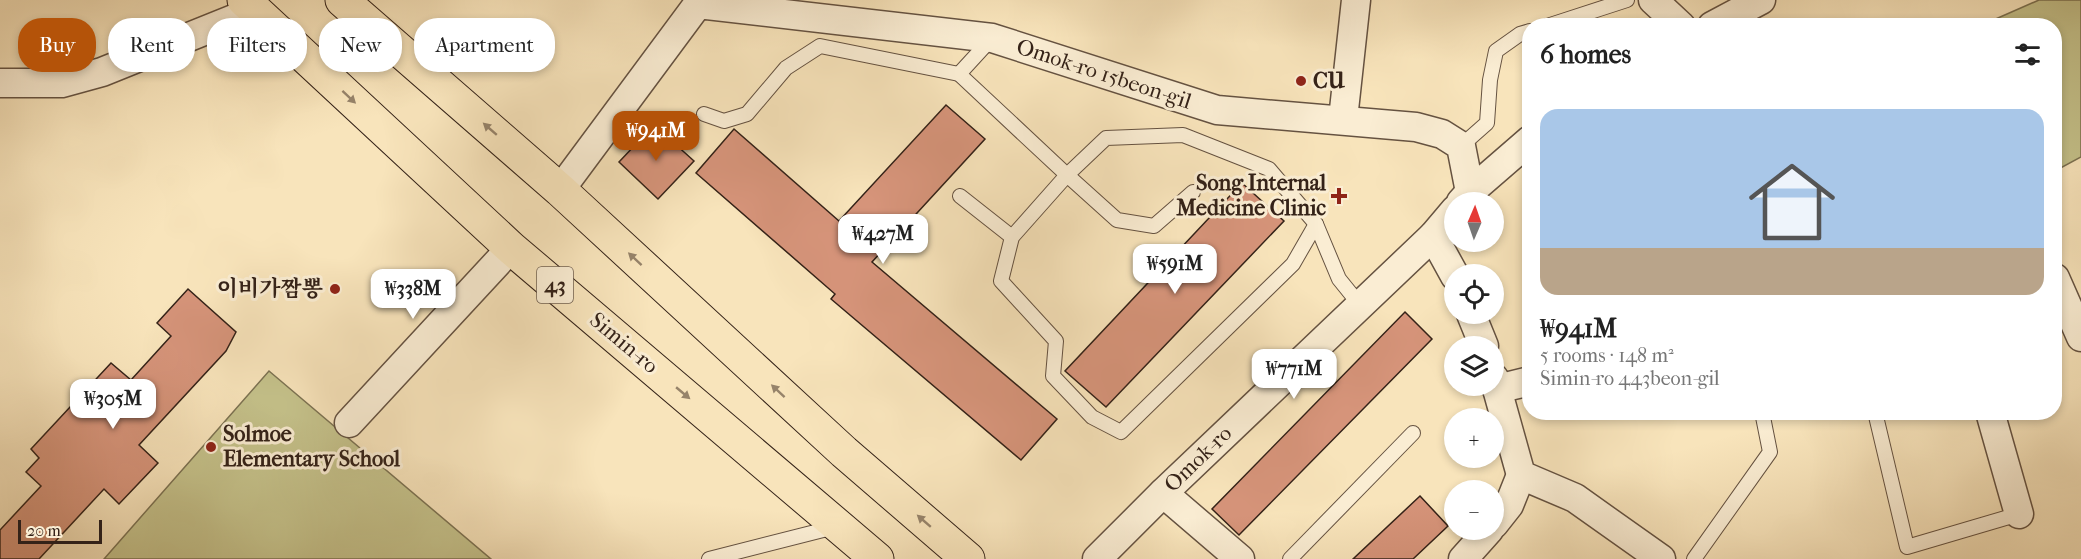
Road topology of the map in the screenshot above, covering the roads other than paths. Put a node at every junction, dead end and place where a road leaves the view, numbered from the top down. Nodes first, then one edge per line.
1 (342, 0) edge
2 (1356, 0) edge
3 (1628, 0) edge
4 (1653, 0) edge
5 (1761, 0) edge
6 (698, 2) edge
7 (250, 5) edge
8 (1572, 18) edge
9 (1672, 18) edge
10 (1727, 18) edge
11 (1522, 33) edge
12 (992, 38) junction
13 (959, 74) junction
14 (0, 83) edge
15 (704, 114) dead end
16 (1343, 119) junction
17 (1461, 146) junction
18 (1522, 147) edge
19 (1067, 175) junction
20 (560, 190) junction
21 (1193, 192) dead end
22 (1462, 192) edge
23 (1472, 192) edge
24 (960, 196) dead end
25 (1444, 223) edge
26 (1316, 224) junction
27 (1433, 236) junction
28 (1012, 237) junction
29 (511, 248) junction
30 (1448, 264) edge
31 (2062, 294) edge
32 (1360, 305) junction
33 (2081, 338) edge
34 (1522, 381) edge
35 (1504, 383) edge
36 (1500, 396) edge
37 (1764, 420) edge
38 (1877, 420) edge
39 (1992, 420) edge
40 (349, 423) dead end
41 (1413, 434) dead end
42 (1521, 475) junction
43 (1162, 493) junction
44 (1504, 511) edge
45 (2019, 514) joint
46 (840, 526) junction
47 (1480, 540) edge
48 (709, 559) edge
49 (877, 559) edge
50 (968, 559) edge
51 (1097, 559) edge
52 (1240, 559) edge
53 (1290, 559) edge
54 (1463, 559) edge
55 (1661, 559) edge
56 (1694, 559) edge

20 -> 1 main road
2 - 16 street
3 - 8 lane
4 - 9 street
5 - 10 street
6 - 12 street, Omok-ro 15beon-gil
6 - 20 street
7 - 14 street
7 -> 29 main road, Simin-ro / 43
11 - 17 lane
12 - 13 lane
12 - 16 street, Omok-ro 15beon-gil
13 - 15 lane
13 - 19 lane
16 - 17 street, Omok-ro 15beon-gil
17 - 22 street
18 - 23 street, Omok-ro
19 - 21 lane
19 - 26 lane
19 - 28 lane
50 -> 20 main road
24 - 28 lane
25 - 27 street, Omok-ro
26 - 28 lane
26 - 32 lane
27 - 30 street
27 - 32 street, Omok-ro
29 - 40 street
29 -> 46 main road, Simin-ro / 43
31 - 33 street
32 - 43 street, Omok-ro
34 - 35 street
36 - 42 street
37 - 56 lane
38 - 45 lane
39 - 45 street
41 - 53 lane
42 - 44 street
42 - 55 street
43 - 51 street, Omok-ro
43 - 52 street
46 - 48 lane
46 - 49 main road, Simin-ro / 43
47 - 54 street

